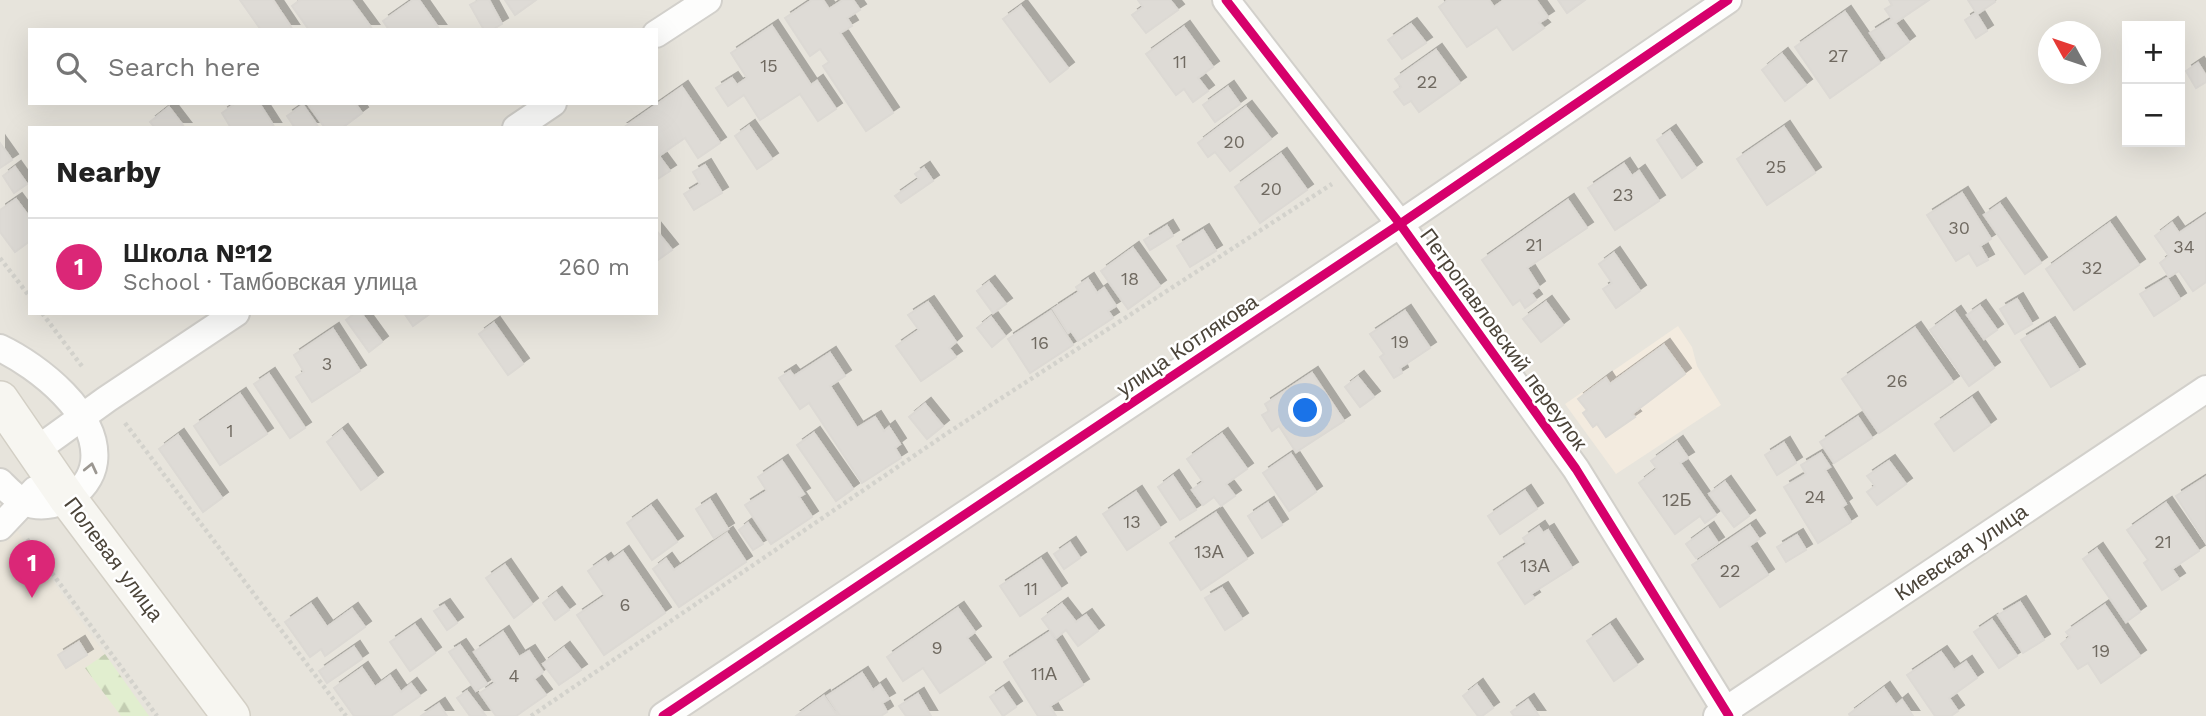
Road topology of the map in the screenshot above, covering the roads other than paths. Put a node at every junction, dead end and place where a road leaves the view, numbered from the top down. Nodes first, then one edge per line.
1 (708, 0) edge
2 (1226, 0) edge
3 (1728, 0) edge
4 (658, 33) edge
5 (550, 105) edge
6 (519, 126) edge
7 (1400, 224) junction
8 (233, 315) edge
9 (0, 348) edge
10 (2206, 389) edge
11 (0, 400) edge
12 (81, 417) junction
13 (51, 474) junction
14 (0, 482) edge
15 (24, 502) junction
16 (2, 525) edge
17 (1724, 714) edge
18 (230, 716) edge
19 (663, 716) edge

1 - 4 street
2 - 7 street, Петропавловский переулок
3 - 7 street, улица Котлякова
5 - 6 street
7 - 17 street, Петропавловский переулок
7 - 19 street, улица Котлякова
8 - 12 street
9 - 12 street
10 - 17 street, Киевская улица
11 - 13 street, Полевая улица
12 - 13 street
13 -> 12 street
13 - 15 street
13 - 18 street, Полевая улица
14 - 15 street
15 - 16 street

